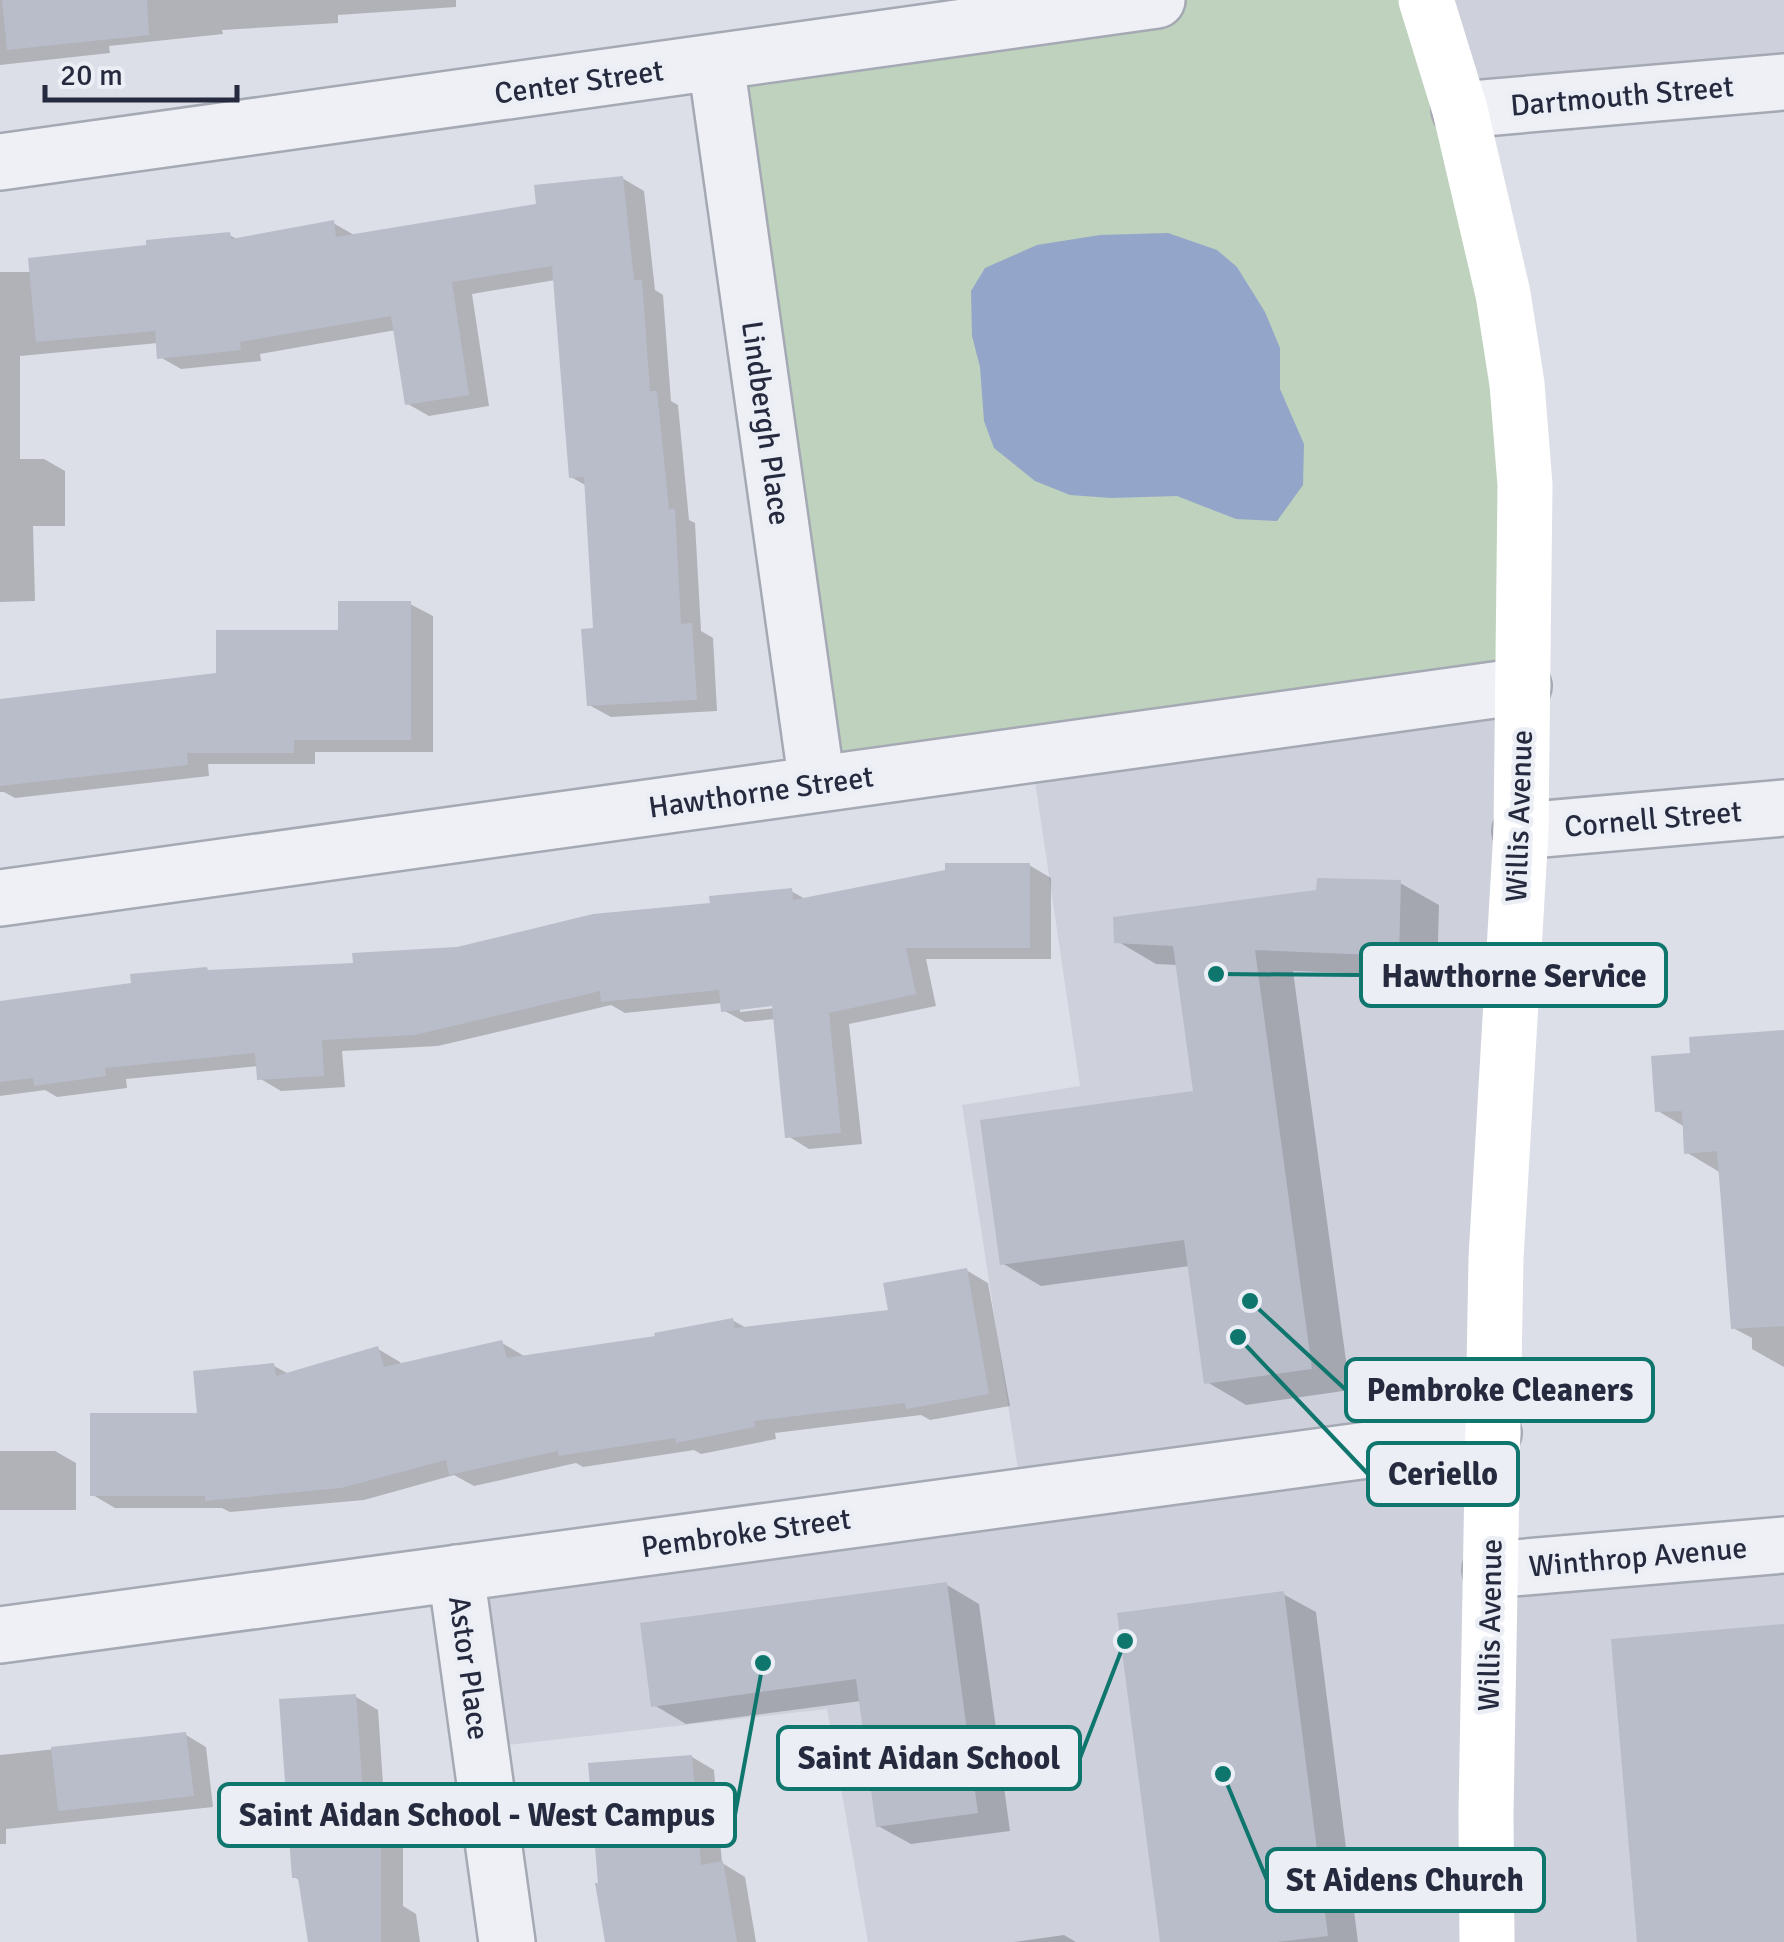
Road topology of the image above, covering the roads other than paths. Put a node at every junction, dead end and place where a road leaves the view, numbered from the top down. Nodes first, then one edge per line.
1 (1157, 0) edge
2 (1426, 0) edge
3 (716, 63) junction
4 (1784, 82) edge
5 (1460, 110) junction
6 (0, 162) edge
7 (1523, 686) junction
8 (817, 784) junction
9 (1784, 808) edge
10 (1521, 831) junction
11 (0, 898) edge
12 (1493, 1432) junction
13 (1784, 1545) edge
14 (1491, 1570) junction
15 (456, 1573) junction
16 (0, 1635) edge
17 (507, 1942) edge
18 (1486, 1942) edge

1 - 3 street, Center Street
2 - 5 main road, Willis Avenue
3 - 6 street, Center Street
3 - 8 street, Lindbergh Place
4 - 5 street, Dartmouth Street
5 - 7 main road, Willis Avenue
7 - 8 street, Hawthorne Street
7 - 10 main road, Willis Avenue
8 - 11 street, Hawthorne Street
9 - 10 street, Cornell Street
10 - 12 main road, Willis Avenue
12 - 14 main road, Willis Avenue
12 - 15 street, Pembroke Street
13 - 14 street, Winthrop Avenue
14 - 18 main road, Willis Avenue
15 - 16 street, Pembroke Street
15 - 17 street, Astor Place

